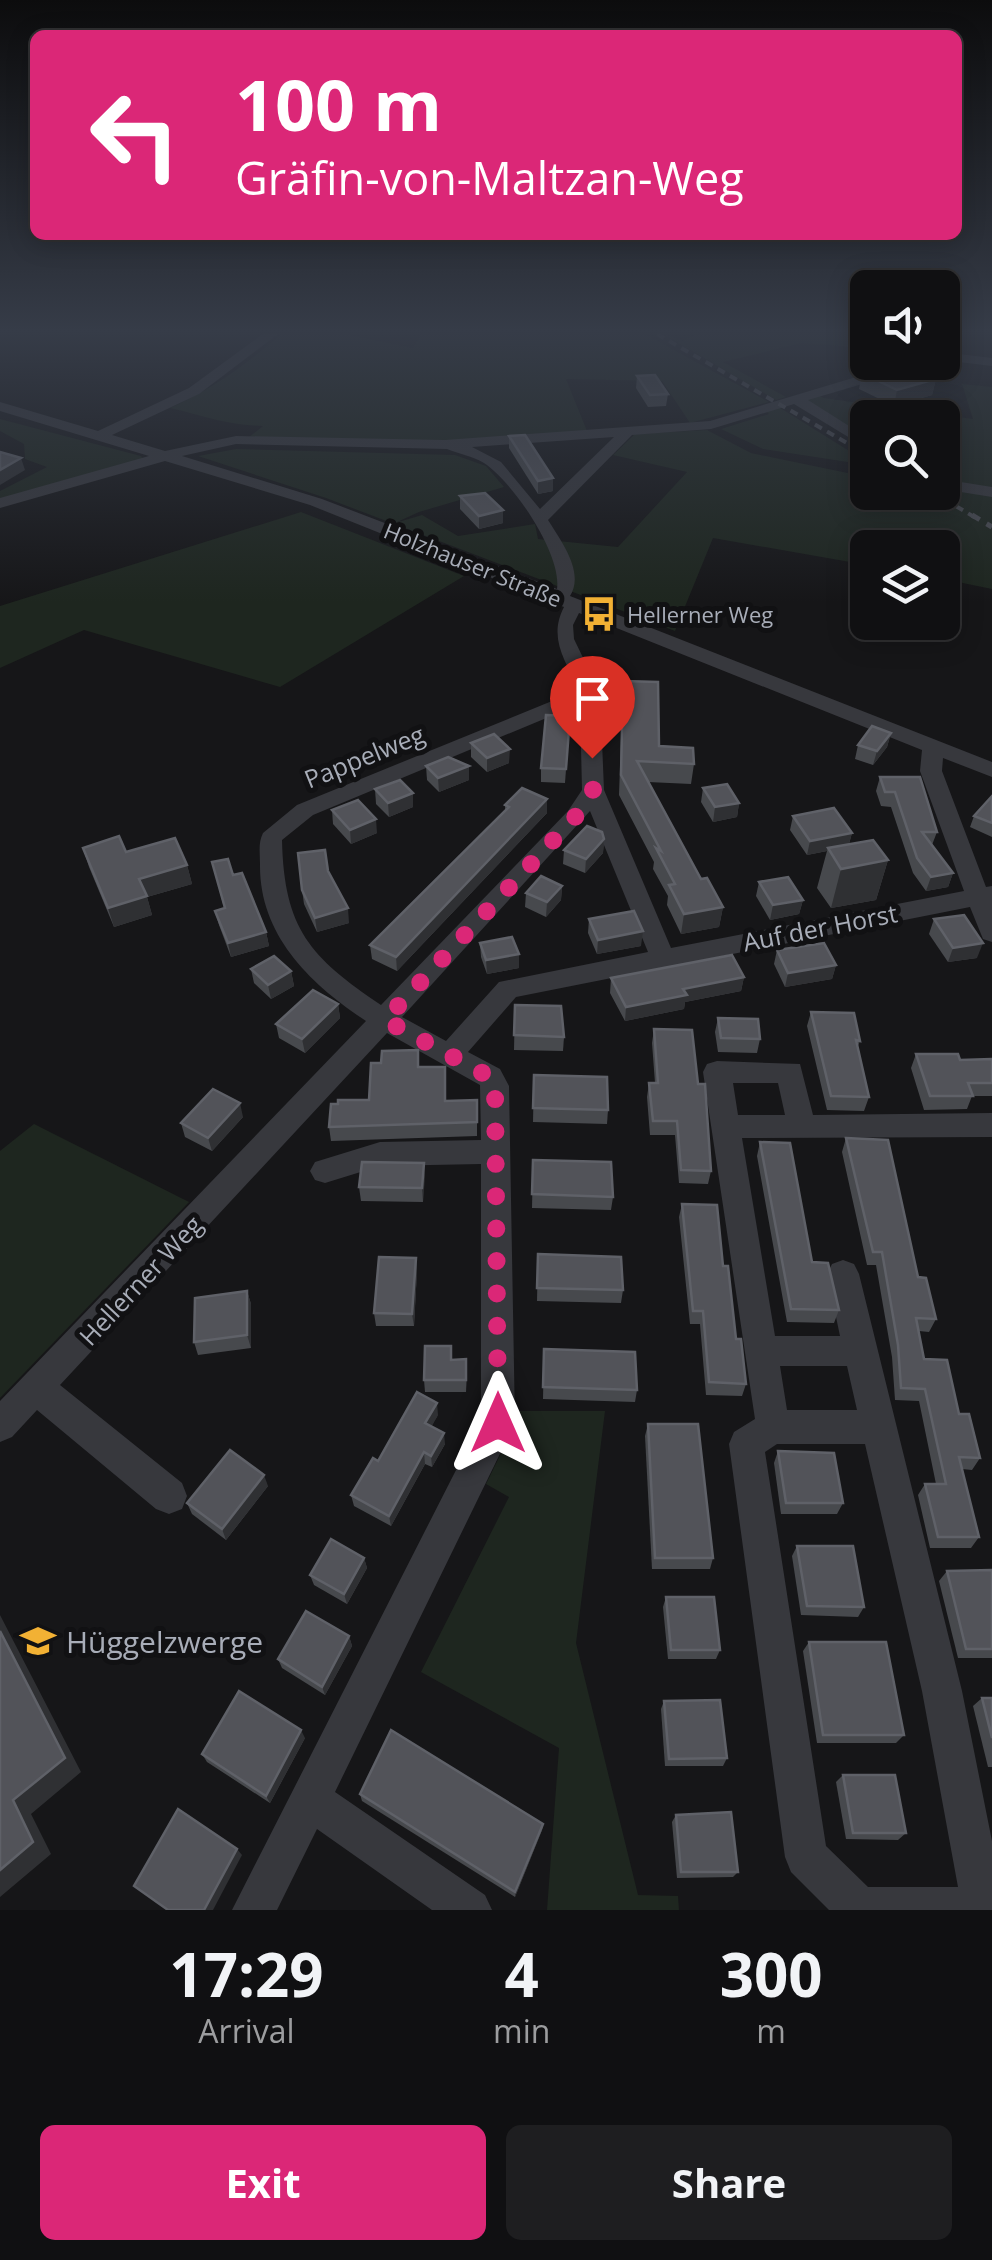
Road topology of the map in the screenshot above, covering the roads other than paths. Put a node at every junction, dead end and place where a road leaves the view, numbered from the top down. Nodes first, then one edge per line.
1 (59, 423) edge
2 (125, 423) edge
3 (714, 423) edge
4 (629, 430) junction
5 (100, 435) junction
6 (445, 446) junction
7 (170, 455) junction
8 (960, 487) edge
9 (992, 492) edge
10 (0, 504) edge
11 (539, 519) junction
12 (567, 602) junction
13 (590, 693) junction
14 (933, 746) junction
15 (992, 770) edge
16 (593, 790) junction
17 (985, 895) edge
18 (992, 933) edge
19 (662, 957) junction
20 (385, 1020) junction
21 (450, 1054) junction
22 (992, 1124) edge
23 (726, 1127) junction
24 (801, 1127) junction
25 (496, 1152) junction
26 (326, 1171) dead end
27 (843, 1274) dead end
28 (761, 1350) junction
29 (860, 1350) junction
30 (37, 1388) junction
31 (0, 1425) edge
32 (773, 1428) junction
33 (876, 1428) junction
34 (169, 1496) dead end
35 (309, 1800) junction
36 (254, 1910) edge
37 (470, 1910) edge
38 (860, 1910) edge
39 (984, 1910) edge

1 - 5 street, Holzhauser Straße
2 - 5 street
3 - 4 street
4 - 6 street
4 - 11 street
5 - 7 street, Holzhauser Straße
6 - 7 street
6 - 11 street
7 - 10 street
7 - 12 street, Holzhauser Straße
8 - 9 street
11 - 12 street
12 - 13 street
12 - 14 street, Holzhauser Straße
13 - 16 street
13 - 20 street, Pappelweg
14 - 15 street, Holzhauser Straße
14 - 17 street
16 - 19 street
16 - 20 street, Hellerner Weg
17 - 18 street
17 - 19 street, Auf der Horst
19 - 21 street, Auf der Horst
20 - 21 street, Pappelweg
20 - 30 street, Hellerner Weg
21 - 25 street, Pappelweg
22 - 24 street
23 - 24 street
23 - 24 street
23 - 28 street
25 - 26 street
25 - 35 street
27 - 29 street
28 - 29 street
28 - 32 street
29 - 33 street
30 - 31 street, Hellerner Weg
30 - 34 street
32 - 33 street
32 - 38 street
33 - 39 street
35 - 36 street
35 - 37 street
38 - 39 street

